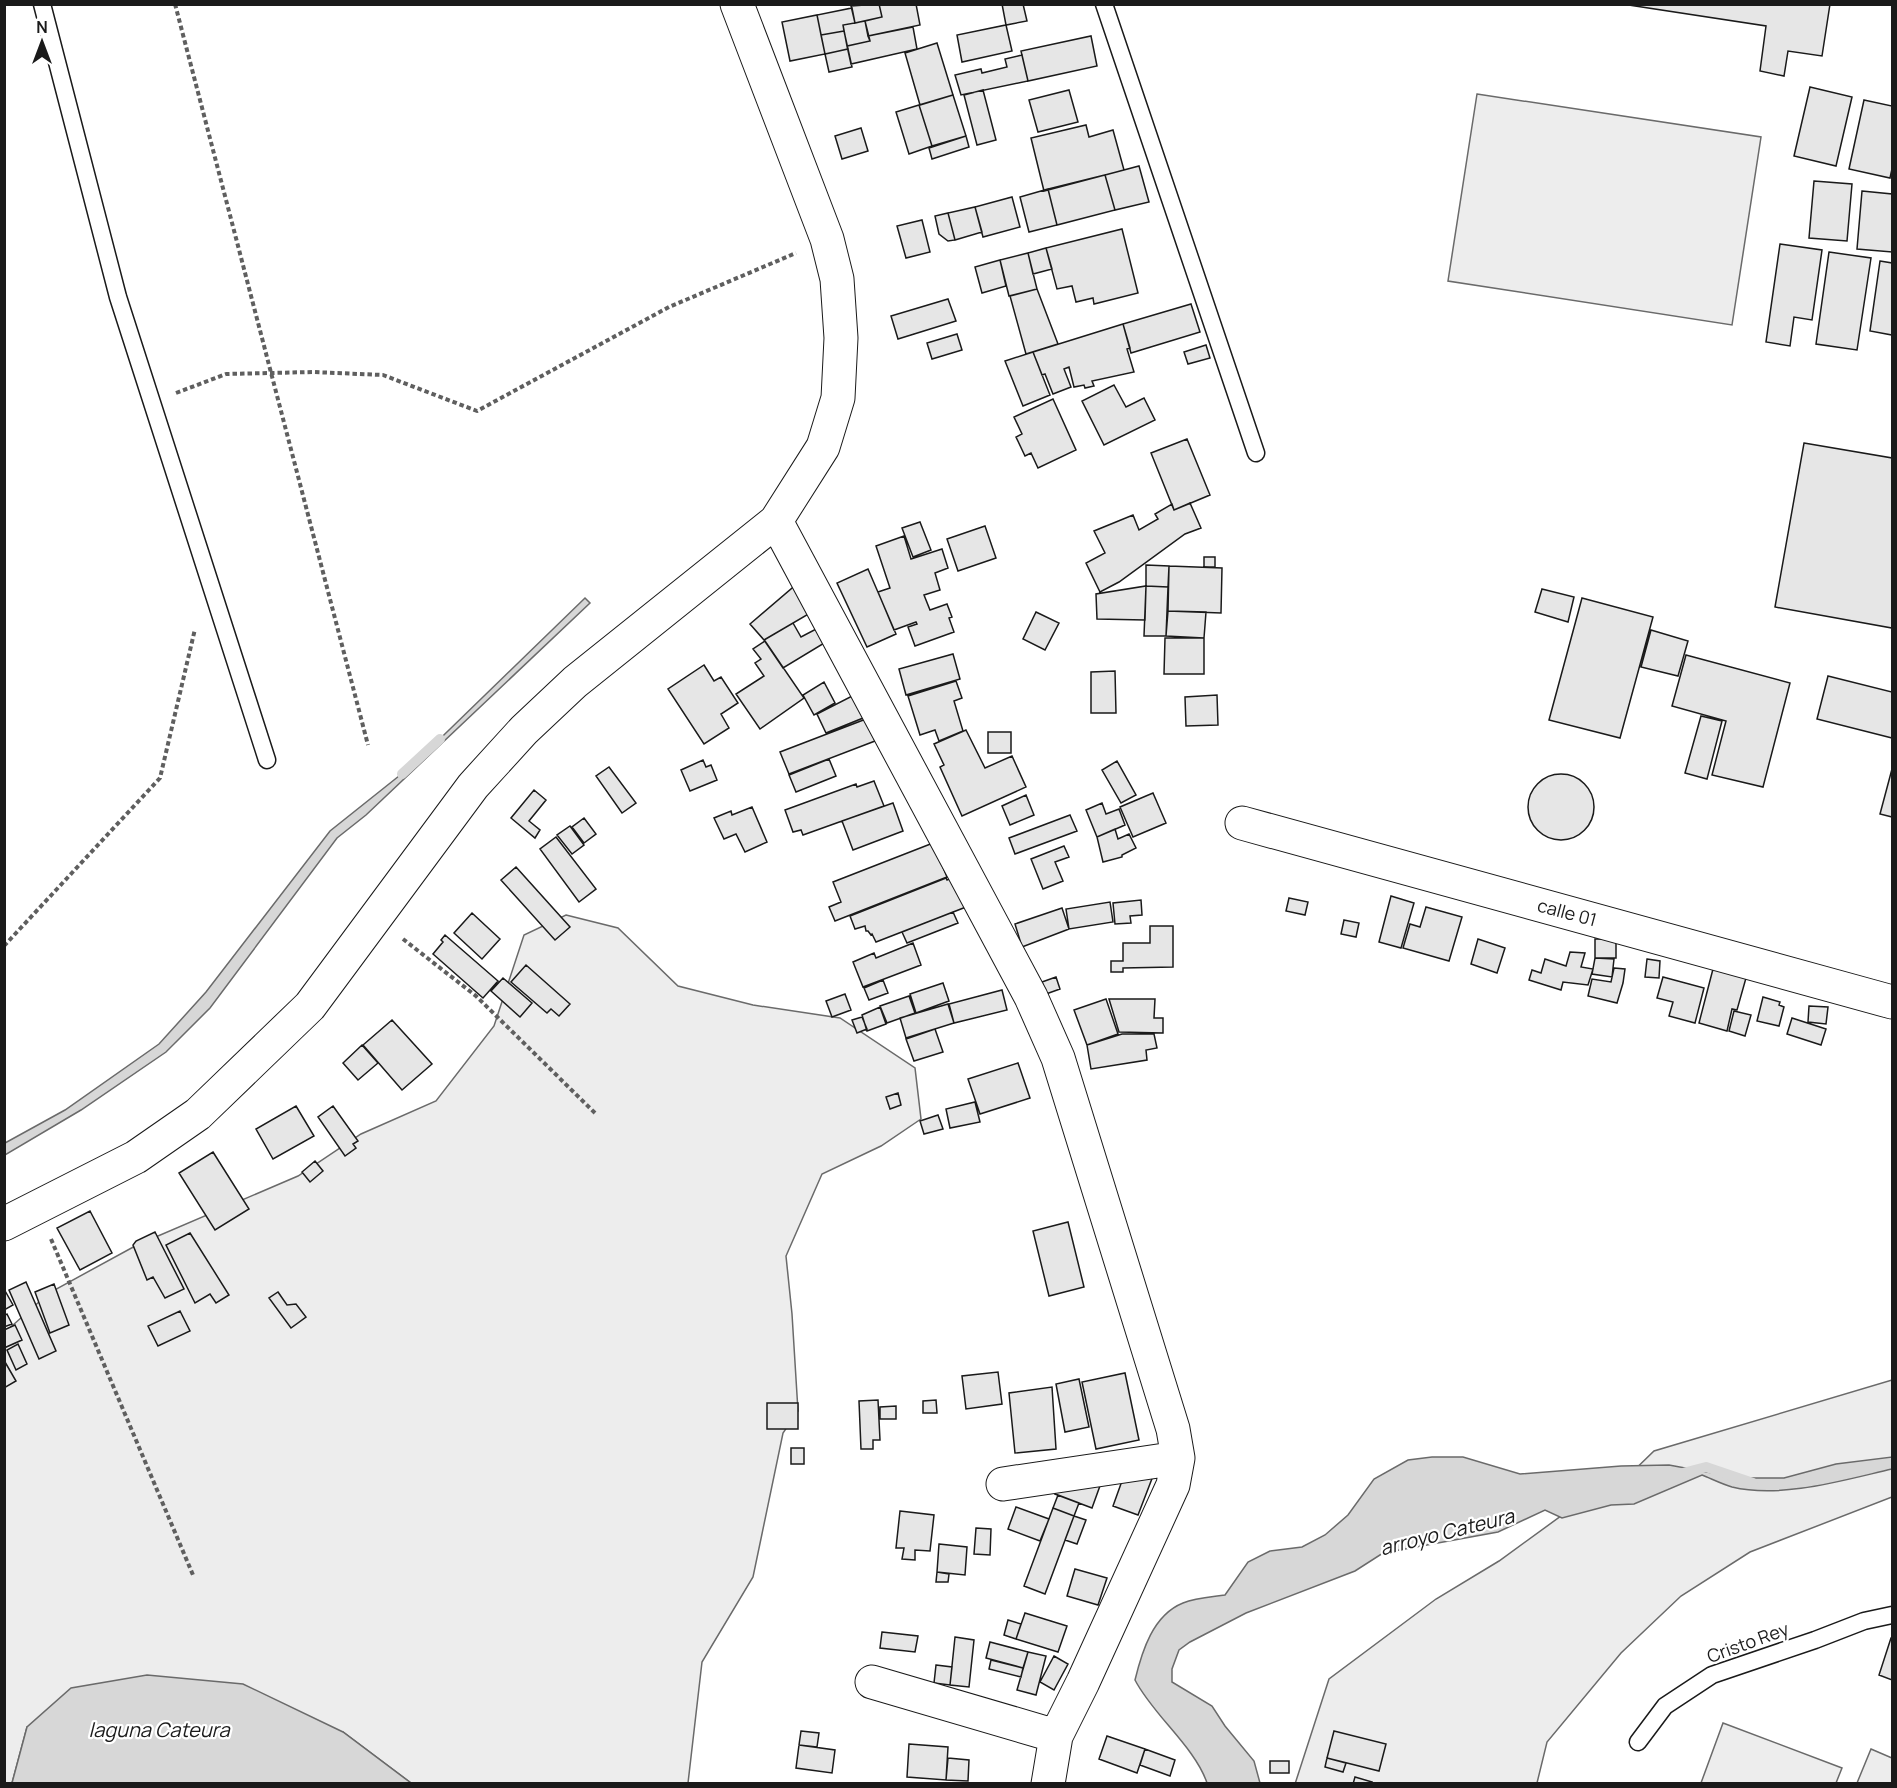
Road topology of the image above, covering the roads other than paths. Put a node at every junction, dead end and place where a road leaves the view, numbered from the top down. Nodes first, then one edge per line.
1 (42, 4) edge
2 (737, 4) edge
3 (1104, 4) edge
4 (1256, 453) dead end
5 (776, 521) junction
6 (267, 760) dead end
7 (1242, 823) dead end
8 (1893, 1002) edge
9 (4, 1224) edge
10 (1178, 1458) junction
11 (1003, 1484) dead end
12 (1893, 1616) edge
13 (872, 1682) dead end
14 (1056, 1736) junction
15 (1638, 1742) dead end
16 (1048, 1784) edge

1 - 6 lane
2 - 5 street
3 - 4 lane
5 - 9 street
5 - 10 street
7 - 8 street, calle 01
10 - 11 street
10 - 14 street
12 - 15 lane, Cristo Rey
13 - 14 street
14 - 16 street

